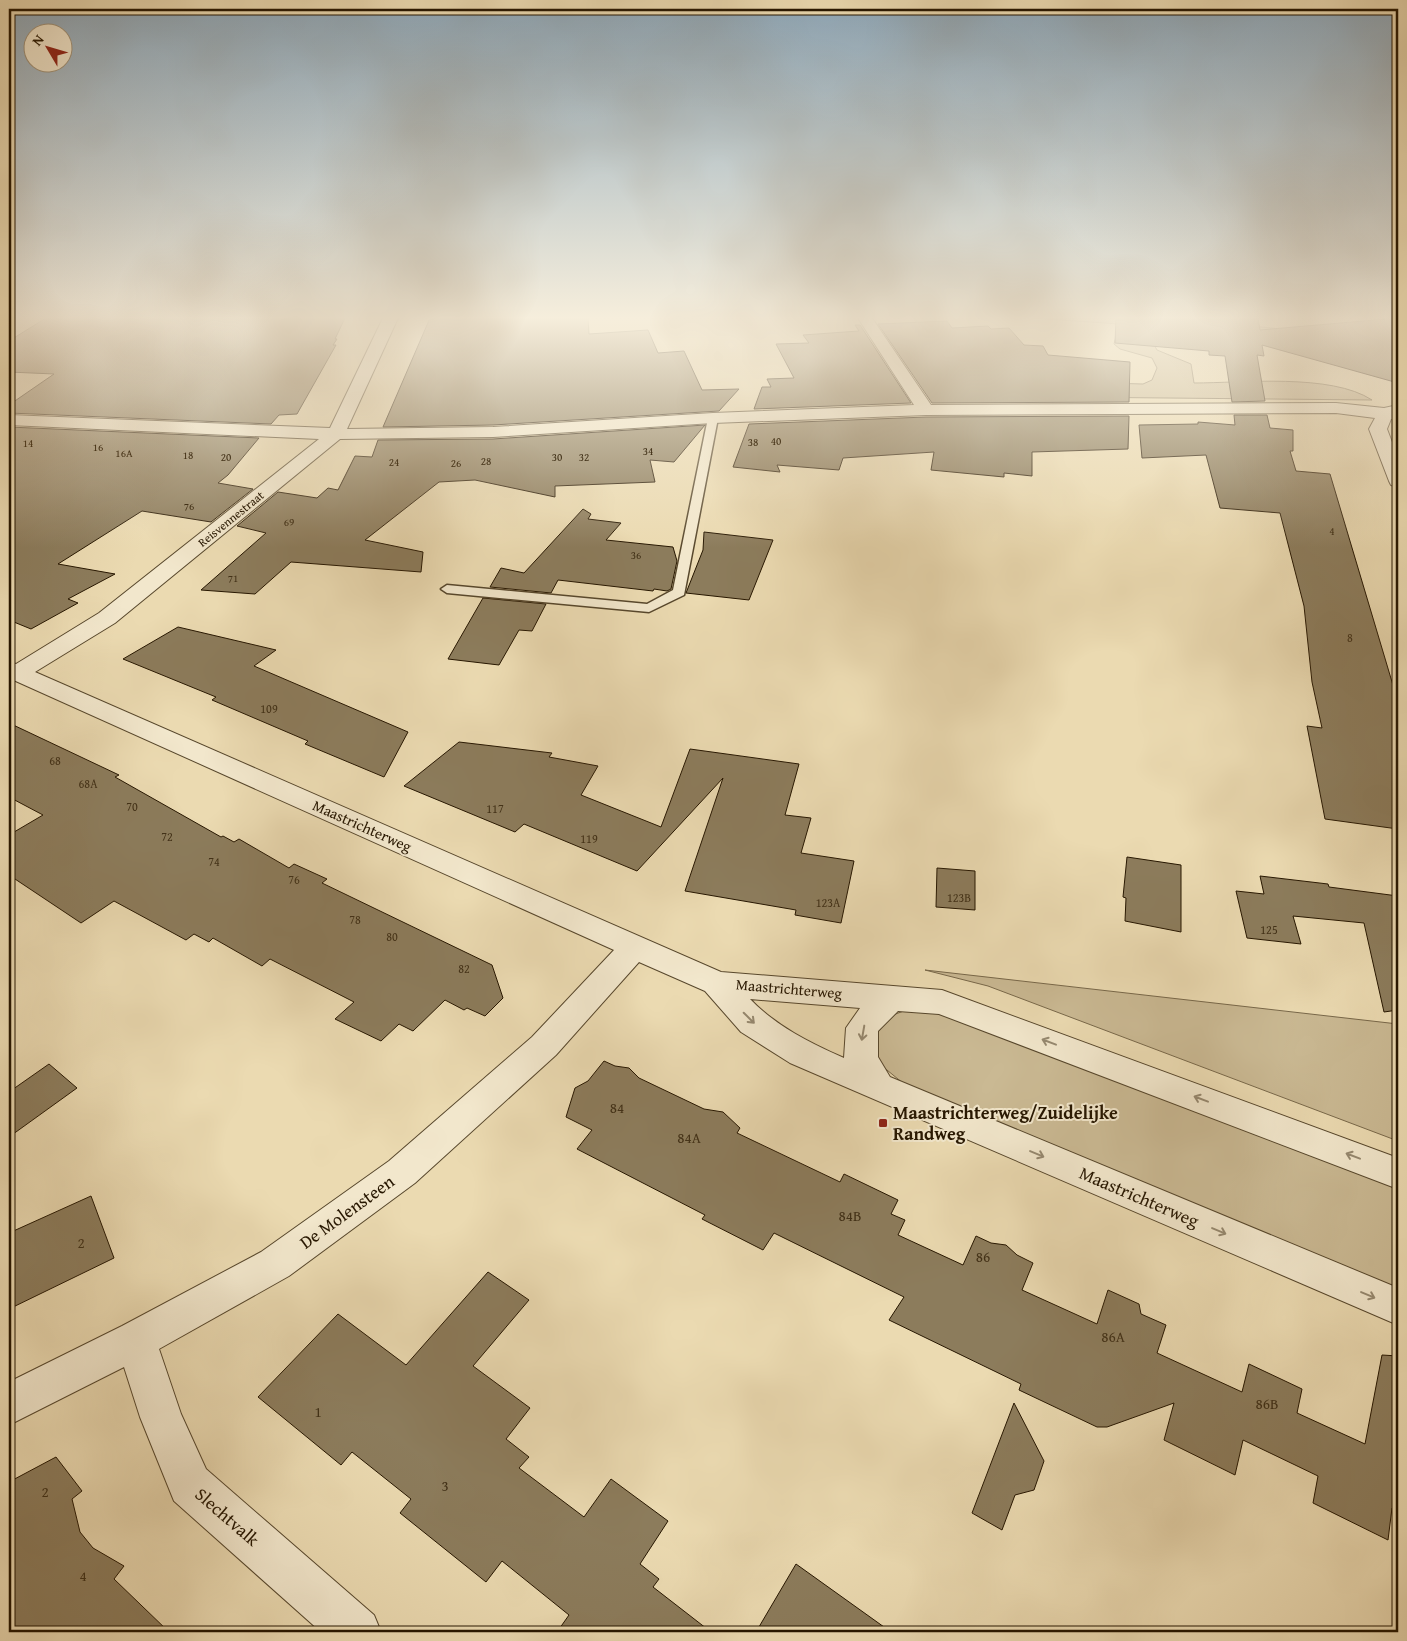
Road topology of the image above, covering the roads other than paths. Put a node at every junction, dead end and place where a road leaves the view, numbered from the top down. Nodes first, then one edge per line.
1 (355, 395) edge
2 (916, 395) edge
3 (926, 410) junction
4 (1394, 413) edge
5 (713, 418) junction
6 (9, 420) edge
7 (336, 434) junction
8 (1398, 481) edge
9 (447, 589) dead end
10 (13, 671) edge
11 (634, 948) junction
12 (716, 983) junction
13 (893, 997) junction
14 (879, 1088) junction
15 (1398, 1174) edge
16 (1398, 1307) edge
17 (136, 1340) junction
18 (9, 1404) edge
19 (357, 1632) edge

1 - 7 street, Reisvennestraat
2 - 3 street
3 - 4 street
3 - 5 street
4 - 8 street
5 - 7 street
5 - 9 lane
6 - 7 street
7 - 10 street, Reisvennestraat
10 - 11 street, Maastrichterweg
11 - 12 street, Maastrichterweg
11 - 17 street, De Molensteen
12 - 13 street, Maastrichterweg
12 -> 14 street, Maastrichterweg
13 -> 14 street
15 -> 13 street, Maastrichterweg
14 -> 16 street, Maastrichterweg
17 - 18 street, De Molensteen
17 - 19 street, Slechtvalk

